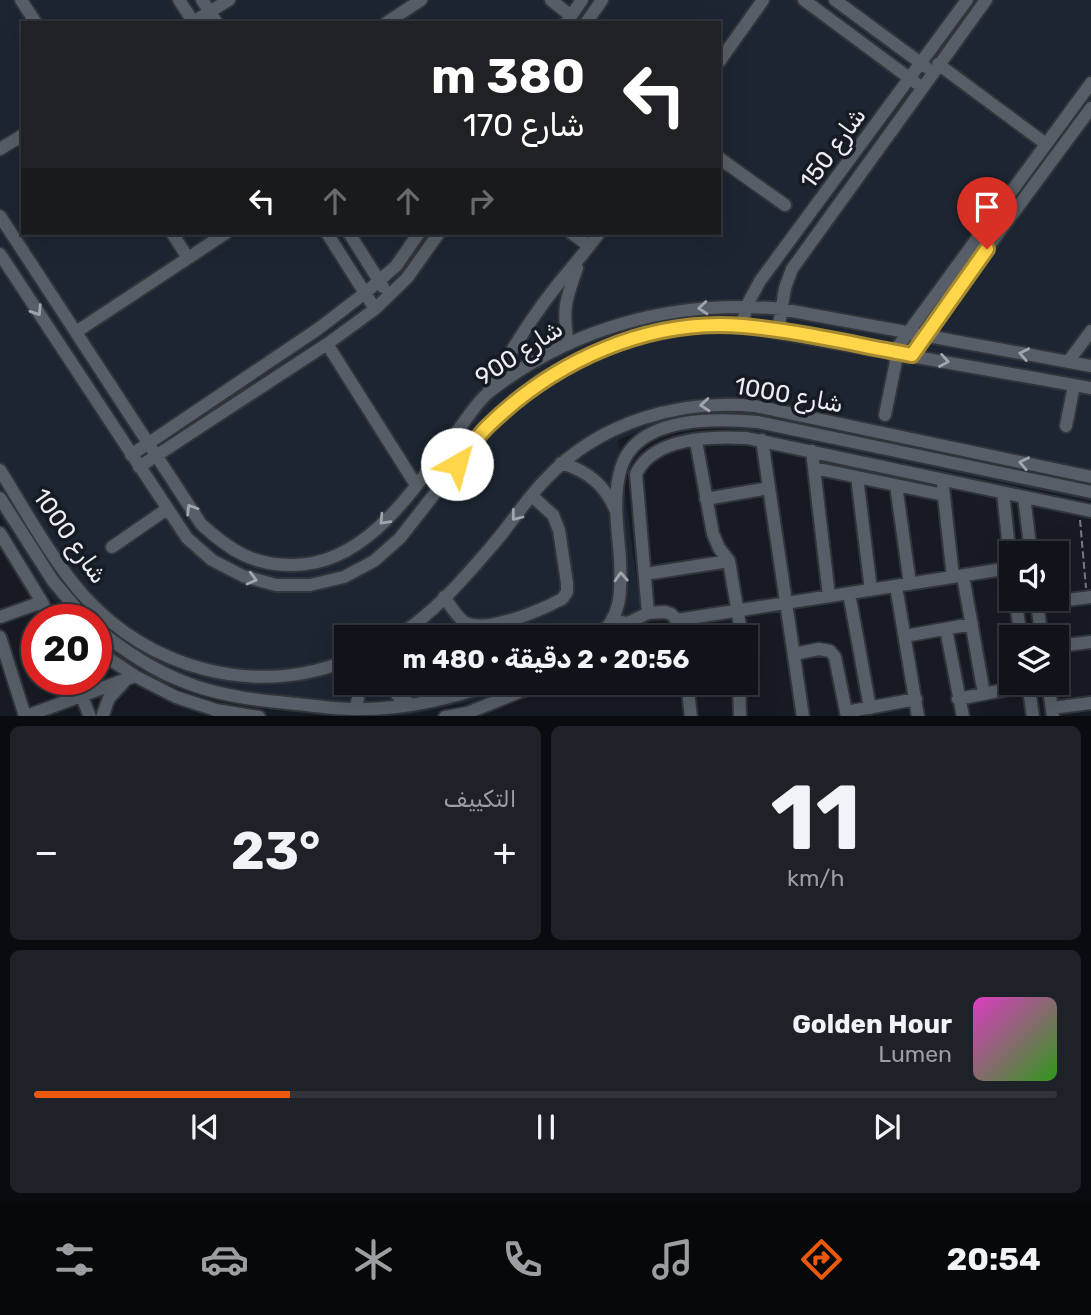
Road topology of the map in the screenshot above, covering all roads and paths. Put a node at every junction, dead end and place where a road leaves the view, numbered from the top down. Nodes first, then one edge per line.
1 (21, 0) edge
2 (202, 0) edge
3 (229, 0) edge
4 (421, 0) edge
5 (551, 0) edge
6 (582, 0) edge
7 (763, 0) edge
8 (804, 0) edge
9 (835, 0) edge
10 (967, 0) edge
11 (986, 0) edge
12 (599, 1) edge
13 (186, 2) edge
14 (213, 17) edge
15 (569, 19) edge
16 (35, 21) edge
17 (194, 21) edge
18 (389, 21) edge
19 (587, 21) edge
20 (721, 59) edge
21 (921, 63) junction
22 (935, 68) junction
23 (910, 78) junction
24 (1091, 83) edge
25 (921, 87) junction
26 (1091, 108) edge
27 (21, 136) edge
28 (1046, 144) junction
29 (0, 149) edge
30 (721, 160) edge
31 (786, 205) dead end
32 (0, 216) edge
33 (173, 235) edge
34 (223, 235) edge
35 (328, 235) edge
36 (350, 235) edge
37 (418, 235) edge
38 (438, 235) edge
39 (575, 235) edge
40 (597, 235) edge
41 (589, 246) junction
42 (0, 254) edge
43 (188, 258) junction
44 (579, 261) junction
45 (36, 272) junction
46 (945, 280) junction
47 (379, 281) junction
48 (19, 282) junction
49 (957, 289) junction
50 (365, 293) junction
51 (389, 296) junction
52 (747, 305) junction
53 (375, 309) junction
54 (781, 309) junction
55 (742, 326) junction
56 (778, 331) junction
57 (1091, 331) edge
58 (76, 332) junction
59 (907, 332) junction
60 (926, 335) junction
61 (568, 343) junction
62 (327, 344) junction
63 (912, 355) junction
64 (895, 357) junction
65 (1069, 362) junction
66 (1091, 366) edge
67 (1074, 385) junction
68 (1091, 388) edge
69 (486, 394) junction
70 (885, 415) dead end
71 (1066, 426) dead end
72 (762, 440) junction
73 (696, 441) junction
74 (148, 443) junction
75 (812, 451) junction
76 (131, 455) junction
77 (156, 456) junction
78 (561, 463) junction
79 (139, 467) junction
80 (814, 468) junction
81 (0, 470) edge
82 (857, 477) junction
83 (1091, 477) edge
84 (942, 480) junction
85 (416, 485) junction
86 (896, 485) junction
87 (769, 488) junction
88 (1091, 492) edge
89 (1003, 493) junction
90 (944, 495) junction
91 (532, 496) junction
92 (1024, 497) junction
93 (0, 498) edge
94 (706, 499) junction
95 (167, 509) junction
96 (1085, 510) edge
97 (616, 511) junction
98 (0, 533) edge
99 (1008, 541) edge
100 (1030, 541) edge
101 (112, 547) dead end
102 (729, 561) junction
103 (999, 573) edge
104 (645, 574) junction
105 (958, 576) junction
106 (910, 584) junction
107 (896, 586) junction
108 (871, 590) junction
109 (849, 593) junction
110 (829, 596) junction
111 (444, 597) junction
112 (1089, 597) edge
113 (1069, 599) edge
114 (42, 602) joint
115 (787, 603) junction
116 (72, 604) edge
117 (738, 611) junction
118 (648, 613) junction
119 (0, 617) edge
120 (677, 620) junction
121 (613, 621) junction
122 (972, 624) junction
123 (415, 625) edge
124 (609, 625) edge
125 (678, 625) edge
126 (740, 625) edge
127 (946, 629) junction
128 (905, 636) junction
129 (0, 637) edge
130 (112, 641) edge
131 (1091, 642) edge
132 (1069, 645) edge
133 (794, 654) junction
134 (112, 662) edge
135 (334, 666) edge
136 (5, 667) edge
137 (132, 677) junction
138 (112, 684) edge
139 (999, 691) edge
140 (984, 694) junction
141 (81, 695) joint
142 (358, 695) edge
143 (397, 695) edge
144 (454, 695) edge
145 (514, 695) edge
146 (689, 695) edge
147 (740, 695) edge
148 (1030, 695) edge
149 (916, 699) junction
150 (958, 699) junction
151 (1091, 703) edge
152 (412, 705) junction
153 (355, 709) junction
154 (870, 709) junction
155 (1052, 712) edge
156 (218, 713) edge
157 (846, 714) edge
158 (468, 715) edge
159 (25, 716) edge
160 (90, 716) edge
161 (102, 716) edge
162 (259, 716) edge
163 (445, 716) edge
164 (691, 716) edge
165 (740, 716) edge
166 (803, 716) edge
167 (918, 716) edge
168 (963, 716) edge
169 (1034, 716) edge

1 - 16 street
2 - 14 street
3 - 14 street
4 - 18 street
5 - 15 street
6 - 15 street
7 - 20 street
8 - 23 street
9 - 21 street
10 - 21 street, شارع 150
11 - 22 street, شارع 150
12 - 19 street
13 - 17 street
21 - 22 street
21 - 23 street, شارع 150
22 - 25 street, شارع 150
22 - 28 street
23 - 25 street
23 - 52 street, شارع 150
24 - 28 street
25 - 54 street, شارع 150
26 - 49 street
27 - 29 street
28 - 46 street
30 - 31 street
32 - 45 street, شارع 900
33 - 43 street
34 - 43 street
35 - 50 street
36 - 47 street
37 - 47 street
38 - 51 street
39 - 41 street
40 - 41 street
41 - 44 street
42 - 48 street, شارع 900
43 - 58 street
44 - 61 street
44 - 69 street
45 - 48 street
45 - 58 street, شارع 900
46 - 49 street
46 - 59 street
47 - 50 street
47 - 51 street
48 -> 76 street, شارع 900
49 - 60 street
50 - 53 street
50 - 74 street
51 - 53 street
52 - 54 street, شارع 900
52 - 55 street, شارع 150
52 -> 61 street, شارع 900
53 - 62 street
54 - 56 street, شارع 150
54 - 59 street, شارع 900
55 - 56 street, شارع 900
95 -> 55 street, شارع 900
56 - 64 street, شارع 900
57 - 65 street
58 - 74 street, شارع 900
59 - 60 street, شارع 900
59 - 64 street
60 - 63 street
65 -> 60 street, شارع 900
61 - 69 street, شارع 900
62 - 77 street
62 - 85 street
63 - 64 street, شارع 900
63 -> 67 street, شارع 900
64 - 70 street
65 - 66 street, شارع 900
67 - 68 street, شارع 900
67 - 71 street
69 - 85 street, شارع 900
72 - 73 street
72 - 75 street
72 - 87 street
73 - 94 street
73 - 104 street
74 - 76 street
74 - 77 street, شارع 900
75 - 80 street
75 - 84 street
76 - 79 street, شارع 900
77 - 79 street
85 -> 77 street, شارع 900
83 -> 78 street, شارع 1000
78 - 91 street, شارع 1000
78 - 97 street
79 - 95 street, شارع 900
80 - 82 street
80 - 110 street
81 - 135 street, شارع 1000
82 - 86 street
82 - 108 street
84 - 89 street
84 - 90 street
86 - 90 street
86 - 106 street
87 - 94 street
87 - 115 street
88 - 97 street, شارع 1000
89 - 92 street
89 - 99 street
90 - 105 street
91 -> 111 street, شارع 1000
91 - 111 street
92 - 96 street
92 - 100 street
93 - 116 street, شارع 1000
94 - 102 street
95 - 101 street
96 - 112 path
121 -> 97 street, شارع 1000
98 - 114 street
102 - 104 street
102 - 117 street
103 - 105 street
104 - 118 street
105 - 106 street
105 - 122 street
106 - 107 street
107 - 108 street
107 - 128 street
108 - 109 street
109 - 110 street
109 - 154 street
110 - 115 street
111 - 123 street, شارع 1000
112 - 113 street
114 - 119 street
115 - 117 street
115 - 133 street
117 - 120 street
117 - 126 street
118 - 120 street
118 - 121 street
120 - 125 street
121 - 124 street
122 - 127 street
122 - 140 street
127 - 128 street
127 - 150 street
128 - 149 street
129 - 136 street
130 - 153 street
131 - 132 street
133 - 157 street
133 - 166 street
134 - 137 street
136 - 159 street
137 - 138 street
137 - 156 street
137 - 161 street
139 - 140 street
140 - 150 street
141 - 159 street
141 - 160 street
142 - 153 street
143 - 152 street
144 - 152 street
145 - 158 street
146 - 164 street
147 - 165 street
148 - 169 street
149 - 154 street
149 - 167 street
150 - 168 street
151 - 155 street
152 - 153 street
154 - 157 street
156 - 162 street
158 - 163 street

